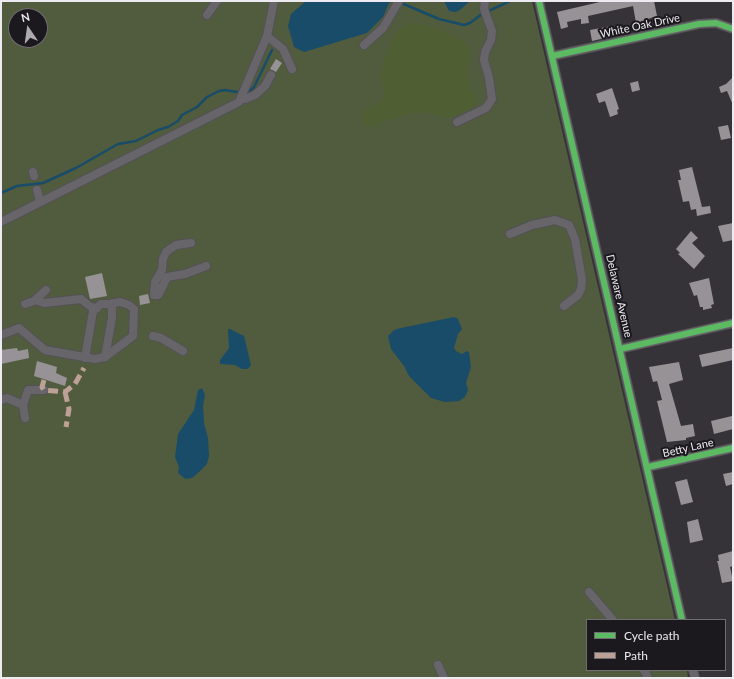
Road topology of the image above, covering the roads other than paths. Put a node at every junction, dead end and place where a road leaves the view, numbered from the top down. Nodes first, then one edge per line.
1 (217, 1) edge
2 (274, 1) edge
3 (539, 1) edge
4 (398, 4) edge
5 (484, 5) edge
6 (207, 15) dead end
7 (733, 29) edge
8 (267, 36) junction
9 (364, 45) dead end
10 (552, 56) junction
11 (292, 69) dead end
12 (271, 75) dead end
13 (242, 97) junction
14 (457, 122) dead end
15 (37, 190) dead end
16 (40, 202) junction
17 (1, 222) edge
18 (510, 234) dead end
19 (192, 243) dead end
20 (206, 266) dead end
21 (162, 270) junction
22 (164, 281) junction
23 (46, 290) dead end
24 (36, 300) junction
25 (26, 304) dead end
26 (110, 304) junction
27 (564, 306) dead end
28 (97, 308) junction
29 (733, 323) edge
30 (1, 335) edge
31 (153, 336) dead end
32 (620, 348) junction
33 (183, 351) dead end
34 (105, 357) junction
35 (85, 358) junction
36 (44, 390) dead end
37 (1, 400) edge
38 (23, 404) junction
39 (25, 418) dead end
40 (733, 448) edge
41 (648, 467) junction
42 (588, 592) dead end
43 (612, 619) edge
44 (682, 619) edge
45 (438, 665) dead end
46 (444, 678) edge

1 - 6 street
2 - 8 street
3 - 10 street, Delaware Avenue
4 - 9 street
5 - 14 street
7 - 10 street, White Oak Drive
8 - 11 street
8 - 13 street
10 - 32 street, Delaware Avenue
12 - 13 street
13 - 16 street
15 - 16 street
16 - 17 street
18 - 27 street
19 - 21 street
20 - 22 street
21 - 22 street
21 - 22 street
23 - 24 street
24 - 25 street
24 - 28 street
26 - 28 street
26 - 34 street
26 - 34 street
28 - 35 street
29 - 32 street
30 - 35 street
31 - 33 street
32 - 41 street, Delaware Avenue
34 - 35 street
36 - 38 street
37 - 38 street
38 - 39 street
40 - 41 street, Betty Lane
41 - 44 street, Delaware Avenue
42 - 43 street
45 - 46 street

